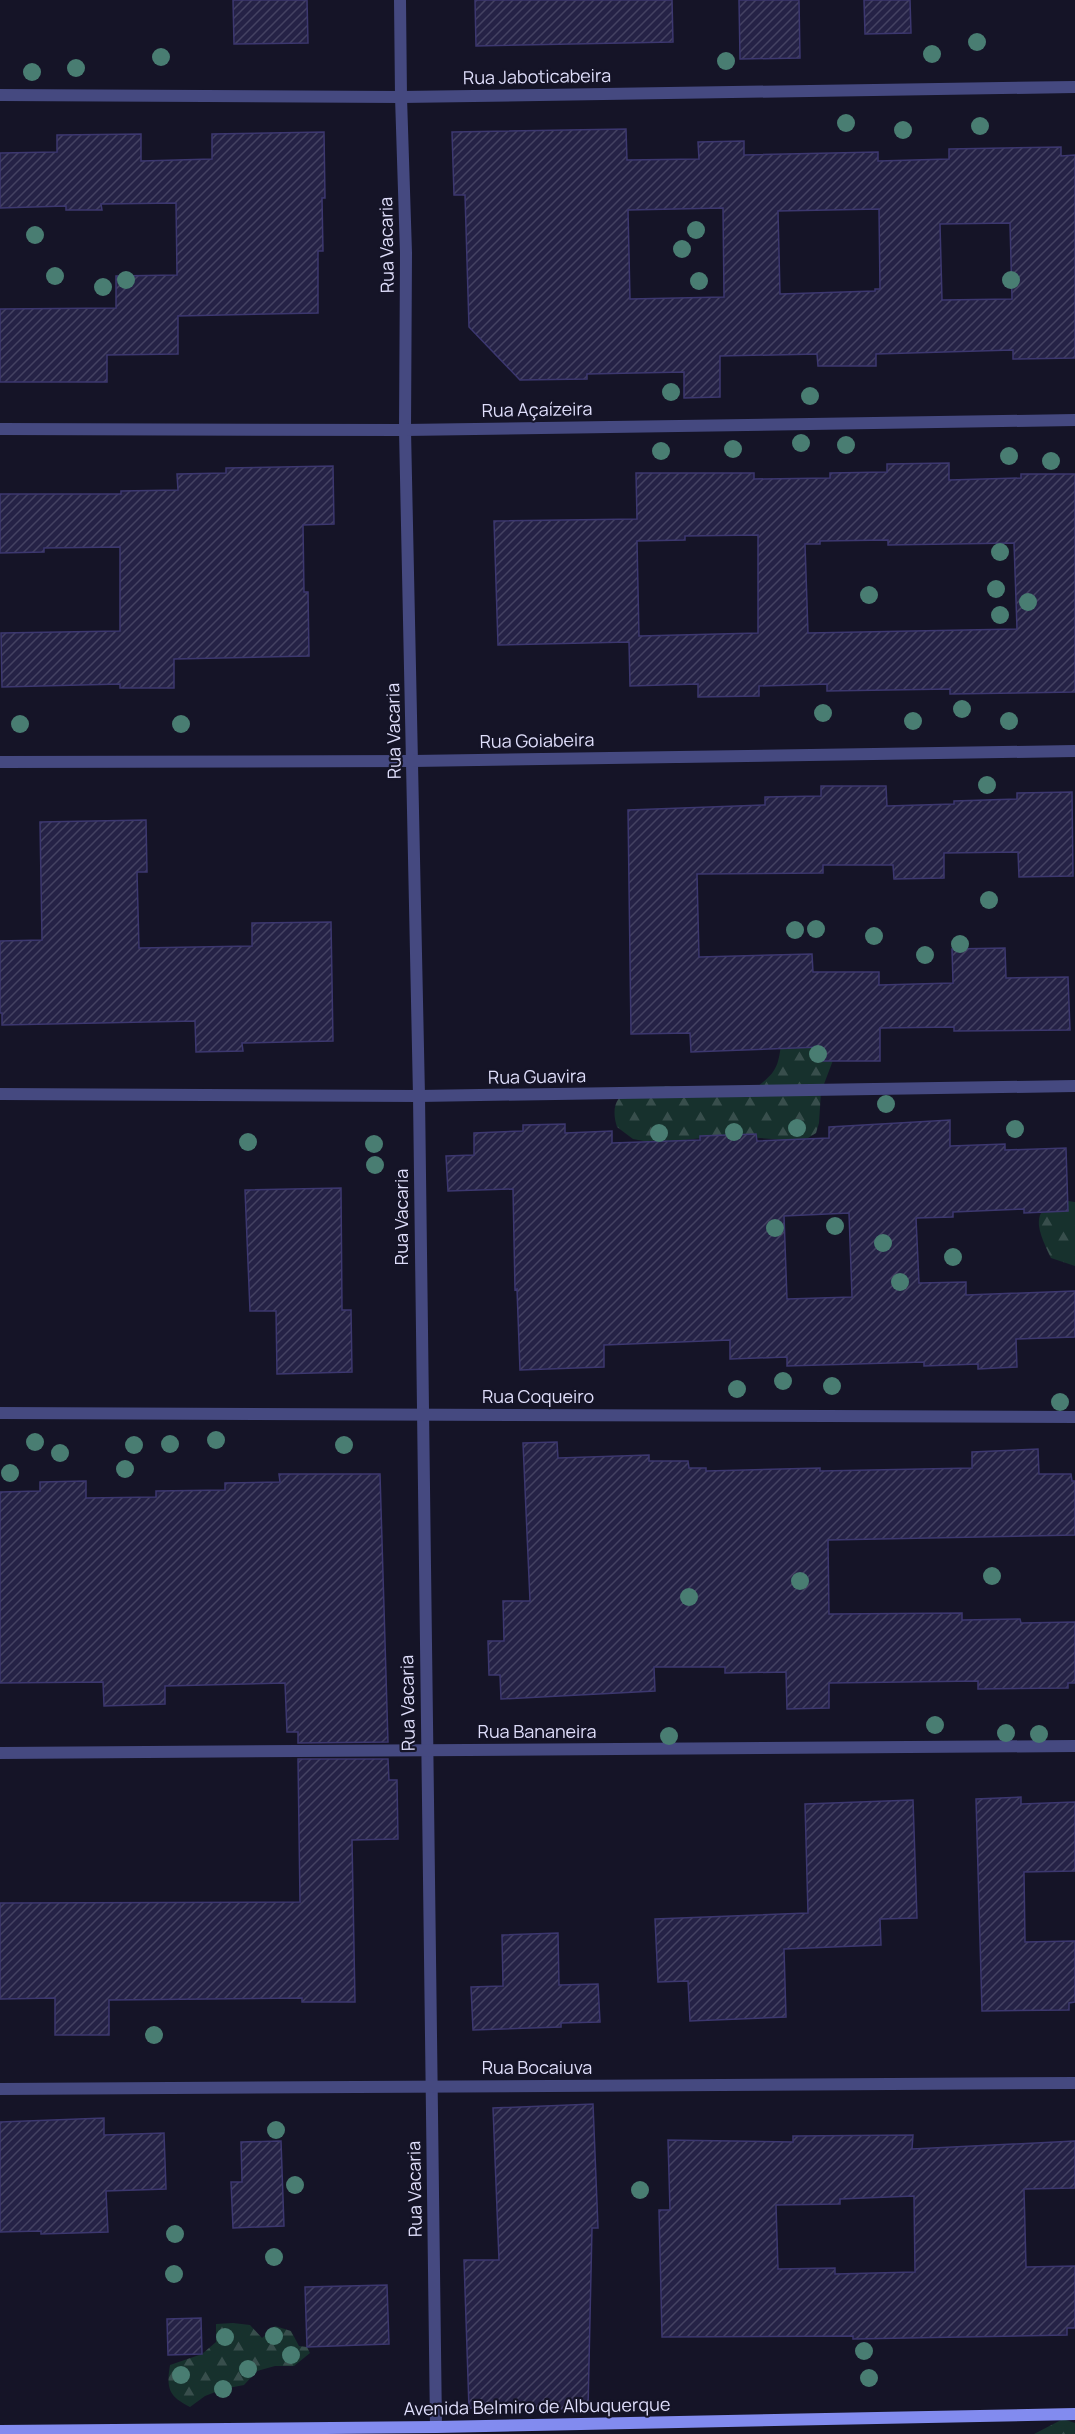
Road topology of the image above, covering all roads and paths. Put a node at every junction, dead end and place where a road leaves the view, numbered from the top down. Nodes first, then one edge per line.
1 (400, 0) edge
2 (1075, 87) edge
3 (0, 95) edge
4 (401, 97) junction
5 (1075, 420) edge
6 (0, 429) edge
7 (405, 430) junction
8 (1075, 751) edge
9 (413, 761) junction
10 (0, 762) edge
11 (1075, 1086) edge
12 (0, 1094) edge
13 (419, 1096) junction
14 (0, 1413) edge
15 (421, 1414) junction
16 (1075, 1417) edge
17 (1075, 1746) edge
18 (427, 1751) junction
19 (0, 1754) edge
20 (1075, 2084) edge
21 (431, 2087) junction
22 (0, 2089) edge
23 (1075, 2414) edge
24 (436, 2430) edge
25 (0, 2431) edge

1 - 4 street, Rua Vacaria
2 - 4 street, Rua Jaboticabeira
3 - 4 street, Rua Jaboticabeira
4 - 7 street, Rua Vacaria
5 - 7 street, Rua Açaízeira
6 - 7 street, Rua Açaízeira
7 - 9 street, Rua Vacaria
8 - 9 street, Rua Goiabeira
9 - 10 street, Rua Goiabeira
9 - 13 street, Rua Vacaria
11 - 13 street, Rua Guavira
12 - 13 street, Rua Guavira
13 - 15 street, Rua Vacaria
14 - 15 street, Rua Coqueiro
15 - 16 street, Rua Coqueiro
15 - 18 street, Rua Vacaria
17 - 18 street, Rua Bananeira
18 - 19 street, Rua Bananeira
18 - 21 street, Rua Vacaria
20 - 21 street, Rua Bocaiuva
21 - 22 street, Rua Bocaiuva
21 - 24 street, Rua Vacaria
23 - 24 main road, Avenida Belmiro de Albuquerque
24 - 25 main road, Avenida Belmiro de Albuquerque

